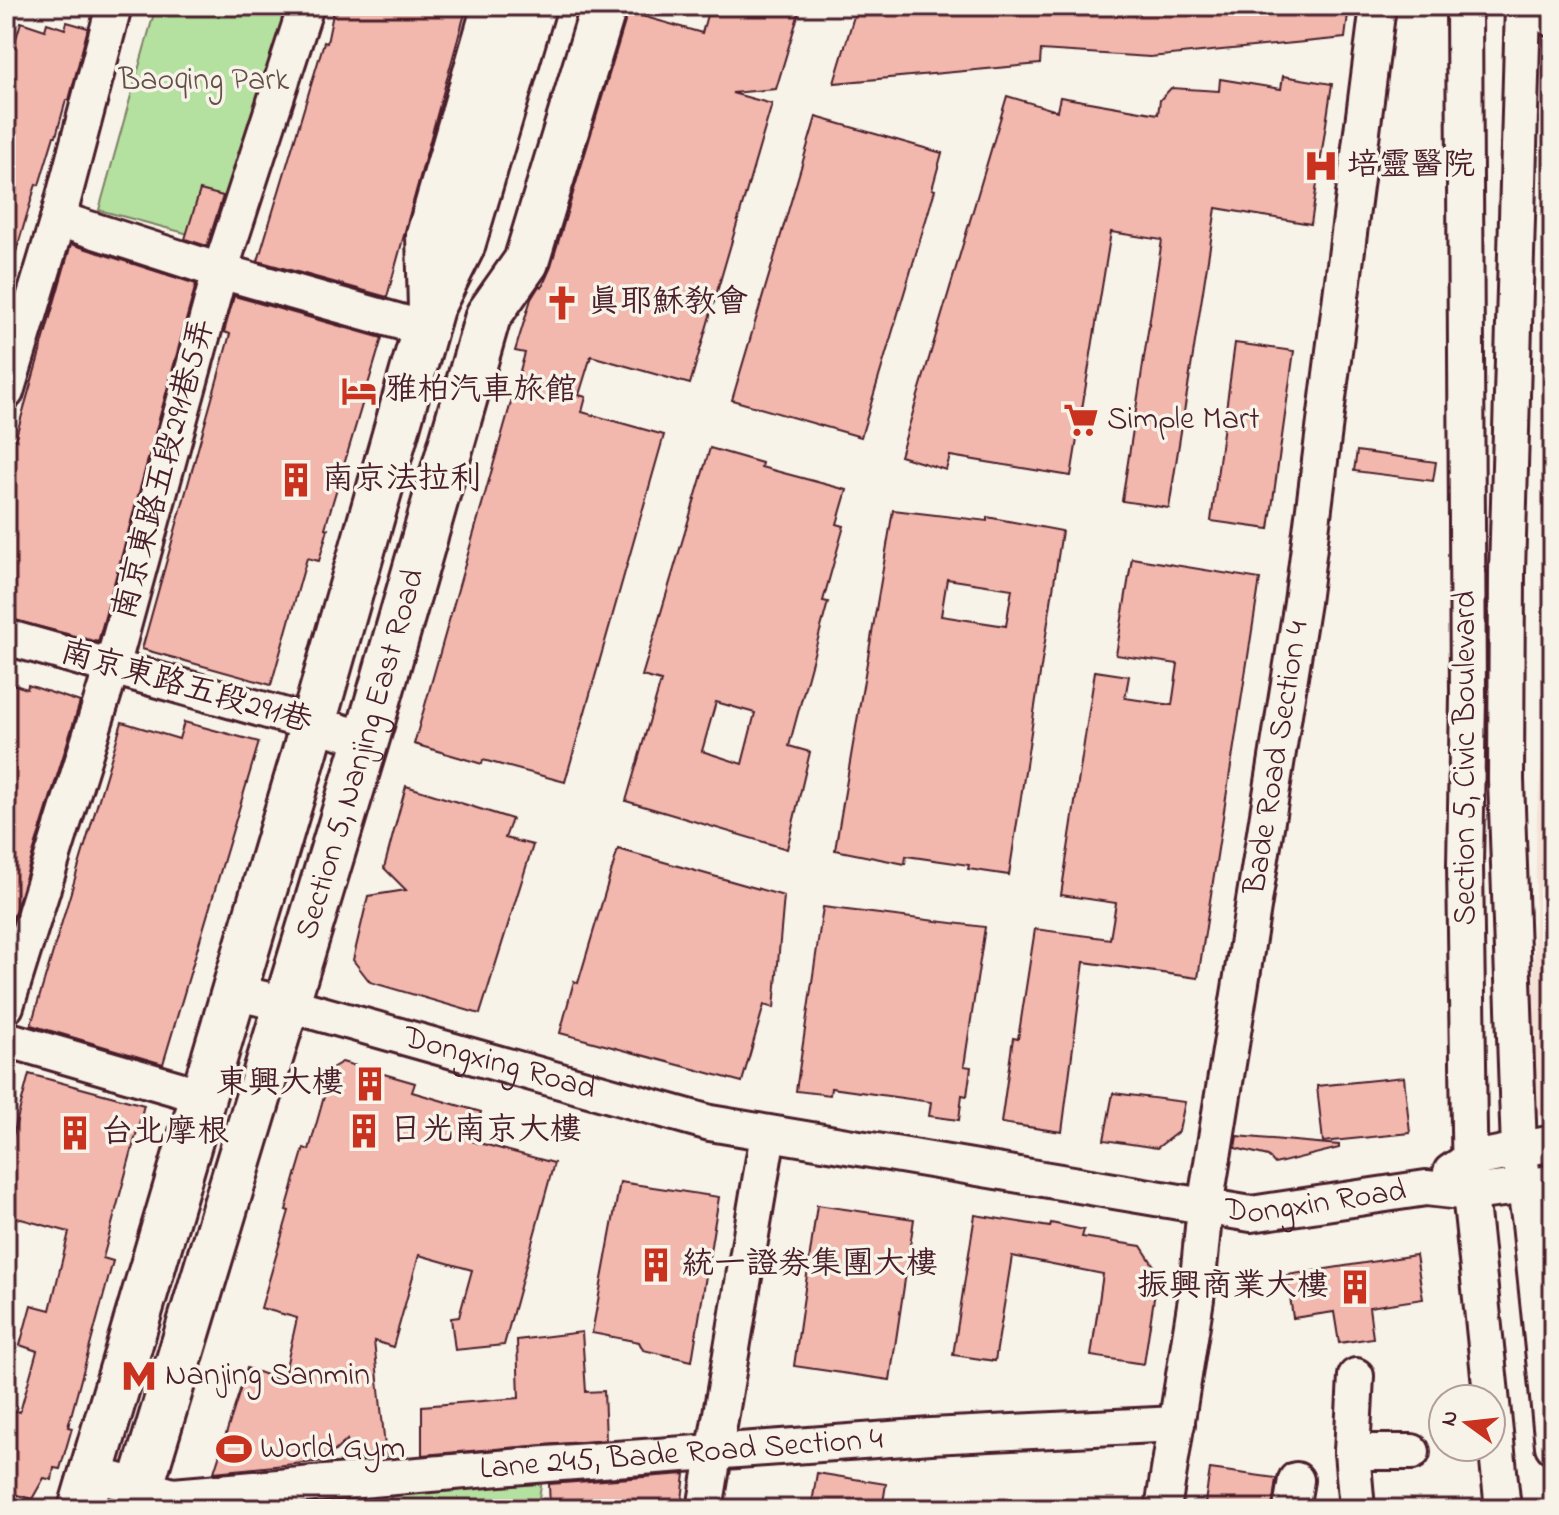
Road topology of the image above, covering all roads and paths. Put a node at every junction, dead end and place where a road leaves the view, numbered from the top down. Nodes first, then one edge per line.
1 (114, 6) edge
2 (306, 6) edge
3 (495, 6) edge
4 (514, 6) edge
5 (533, 6) edge
6 (540, 6) edge
7 (583, 6) edge
8 (604, 6) edge
9 (1378, 6) edge
10 (1464, 6) edge
11 (1523, 6) edge
12 (1545, 6) edge
13 (1553, 14) edge
14 (479, 174) junction
15 (526, 200) dead end
16 (58, 219) junction
17 (220, 271) junction
18 (488, 316) junction
19 (428, 319) junction
20 (6, 392) edge
21 (6, 637) edge
22 (112, 667) junction
23 (312, 723) junction
24 (367, 739) junction
25 (233, 992) junction
26 (286, 1004) junction
27 (6, 1006) edge
28 (6, 1039) edge
29 (203, 1096) junction
30 (768, 1134) junction
31 (1553, 1143) edge
32 (1519, 1150) junction
33 (1470, 1176) junction
34 (1539, 1185) edge
35 (1205, 1207) junction
36 (1356, 1376) dead end
37 (1177, 1424) junction
38 (1553, 1446) edge
39 (713, 1452) junction
40 (1352, 1452) junction
41 (1412, 1452) dead end
42 (86, 1491) edge
43 (137, 1498) edge
44 (705, 1509) edge
45 (1163, 1509) edge
46 (1357, 1509) edge
47 (1503, 1509) edge

1 - 16 street
2 - 17 street, 南京東路五段291巷5弄
3 - 19 main road, Section 5, Nanjing East Road
4 - 14 street
5 - 14 main road
6 - 14 main road
7 - 15 street
8 - 18 main road, Section 5, Nanjing East Road
9 - 35 street, Bade Road Section 4
10 - 33 street, Section 5, Civic Boulevard
11 - 32 street, Section 5, Civic Boulevard
12 - 13 main road
14 - 18 main road
14 - 19 main road
16 - 17 street
16 - 20 street
17 - 19 street
17 - 22 street, 南京東路五段291巷5弄
18 - 24 main road, Section 5, Nanjing East Road
19 - 23 main road, Section 5, Nanjing East Road
21 - 22 street, 南京東路五段291巷
22 - 23 street, 南京東路五段291巷
22 - 27 street, 南京東路五段291巷5弄
23 - 24 street, 南京東路五段291巷
23 - 25 main road, Section 5, Nanjing East Road
24 - 26 main road, Section 5, Nanjing East Road
25 - 26 street, Dongxing Road
25 - 29 main road, Section 5, Nanjing East Road
26 - 30 street, Dongxing Road
26 - 43 main road, Section 5, Nanjing East Road
28 - 29 street
29 - 42 main road, Section 5, Nanjing East Road
30 - 35 street, Dongxing Road
30 - 39 street
31 - 32 street, Dongxin Road
32 - 33 street, Dongxin Road
32 - 34 street, Section 5, Civic Boulevard
33 - 34 street, Dongxin Road
33 - 35 street, Dongxin Road
33 - 47 street, Section 5, Civic Boulevard
34 - 38 street, Section 5, Civic Boulevard
35 - 37 street, Bade Road Section 4
36 - 40 street
37 - 39 street, Lane 245, Bade Road Section 4
37 - 45 street, Bade Road Section 4
39 - 43 street, Lane 245, Bade Road Section 4
39 - 44 street
40 - 41 street
40 - 46 street
42 - 43 street, Lane 245, Bade Road Section 4

